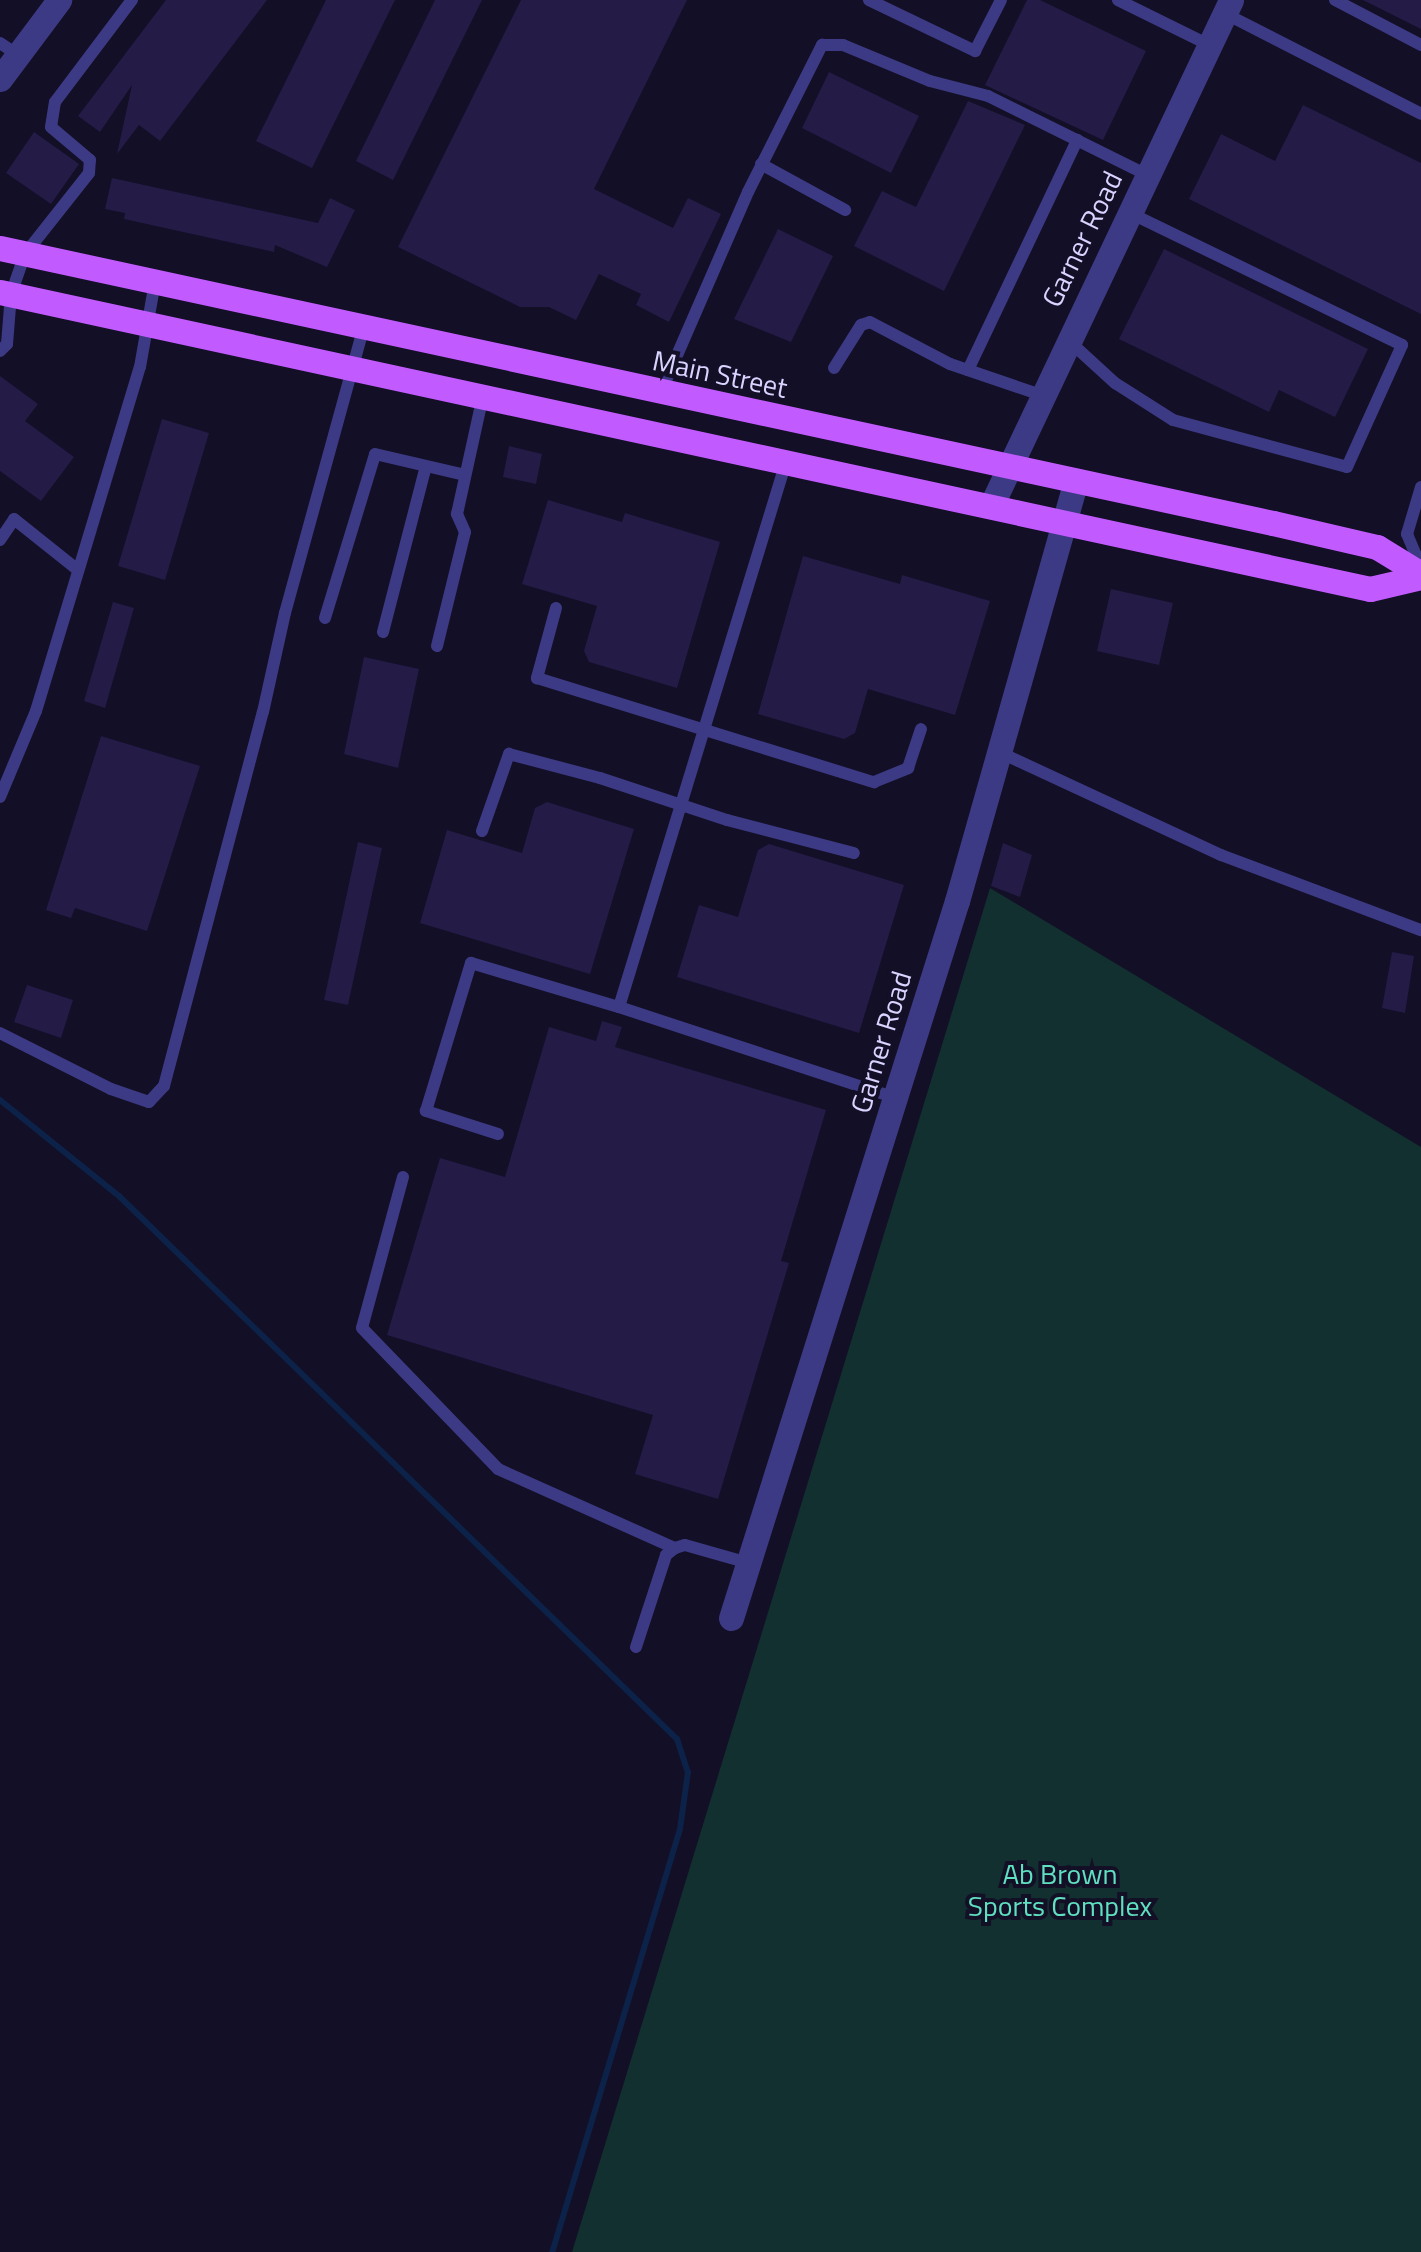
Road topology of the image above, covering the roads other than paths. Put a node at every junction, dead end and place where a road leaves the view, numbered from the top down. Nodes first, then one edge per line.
1 (59, 0) edge
2 (132, 0) edge
3 (869, 0) edge
4 (1001, 0) edge
5 (1118, 0) edge
6 (1335, 0) edge
7 (1227, 7) edge
8 (1209, 45) junction
9 (1421, 45) edge
10 (9, 49) edge
11 (0, 79) edge
12 (1421, 114) edge
13 (1077, 140) junction
14 (762, 164) junction
15 (1147, 174) junction
16 (845, 210) dead end
17 (1128, 212) junction
18 (13, 251) edge
19 (155, 282) junction
20 (6, 293) edge
21 (147, 324) junction
22 (364, 328) junction
23 (1068, 340) junction
24 (0, 351) edge
25 (352, 368) junction
26 (834, 368) dead end
27 (968, 370) junction
28 (661, 392) junction
29 (1041, 395) junction
30 (483, 396) junction
31 (786, 462) junction
32 (426, 466) junction
33 (1006, 467) junction
34 (465, 476) junction
35 (1076, 480) junction
36 (1421, 487) edge
37 (991, 506) junction
38 (1064, 522) junction
39 (0, 540) edge
40 (78, 570) junction
41 (1421, 572) edge
42 (556, 608) dead end
43 (325, 618) dead end
44 (383, 632) dead end
45 (437, 646) dead end
46 (704, 728) junction
47 (920, 729) dead end
48 (999, 752) junction
49 (0, 796) edge
50 (682, 803) junction
51 (482, 831) dead end
52 (854, 853) dead end
53 (1421, 930) edge
54 (619, 1007) junction
55 (0, 1033) edge
56 (895, 1098) junction
57 (498, 1134) dead end
58 (403, 1177) dead end
59 (675, 1548) junction
60 (748, 1563) junction
61 (730, 1618) dead end
62 (636, 1647) dead end

1 - 10 street
2 - 18 lane
3 - 4 lane
5 - 8 lane
6 - 9 lane
7 - 8 street, Garner Road
7 - 12 lane
8 - 15 street, Garner Road
10 - 11 street
13 - 14 lane
13 - 15 lane
13 - 27 lane
14 - 16 lane
14 - 28 lane
15 - 17 street, Garner Road
17 - 23 street, Garner Road
17 - 23 lane
18 - 19 main road, Main Street
18 - 20 lane
19 - 21 lane
19 - 22 main road, Main Street
20 - 21 main road
20 - 24 lane
21 - 25 main road
21 - 40 lane
22 - 25 lane
22 - 28 main road, Main Street
23 - 29 street, Garner Road
25 - 30 main road
25 - 55 lane
26 - 27 lane
27 - 29 lane
28 - 33 main road, Main Street
29 - 33 street, Garner Road
30 - 31 main road
30 - 34 lane
31 - 37 main road
31 - 46 lane
32 - 34 lane
32 - 43 lane
32 - 44 lane
33 - 35 main road, Main Street
33 - 37 street, Garner Road
34 - 45 lane
35 - 38 street, Garner Road
35 - 41 main road, Main Street
36 - 41 lane
37 - 38 main road
38 - 41 main road
38 - 48 street, Garner Road
39 - 40 lane
40 - 49 lane
42 - 46 lane
46 - 47 lane
46 - 50 lane
48 - 53 lane
48 - 56 street, Garner Road
50 - 51 lane
50 - 52 lane
50 - 54 lane
54 - 56 lane
54 - 57 lane
56 - 60 street, Garner Road
58 - 59 lane
59 - 60 lane
59 - 62 lane
60 - 61 street, Garner Road

